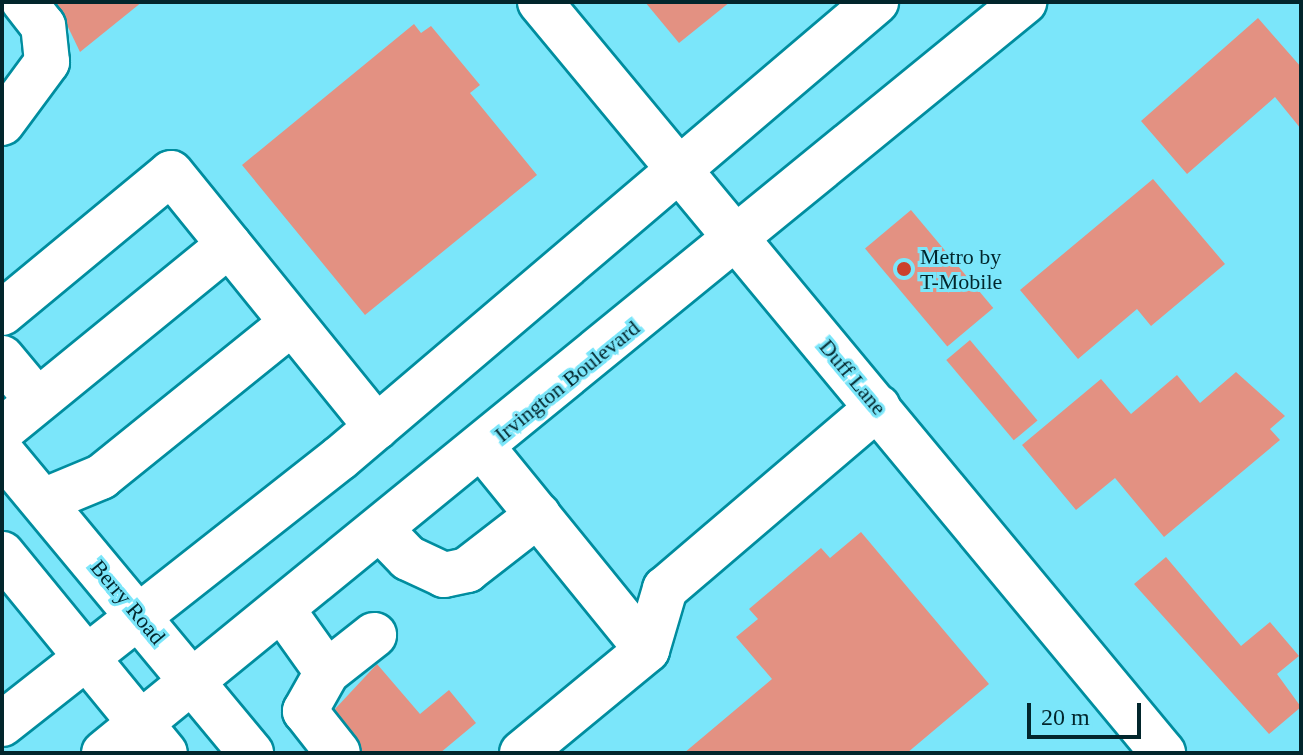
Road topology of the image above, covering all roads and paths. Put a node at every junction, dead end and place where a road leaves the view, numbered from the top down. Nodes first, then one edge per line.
1 (24, 2) edge
2 (540, 2) edge
3 (876, 2) edge
4 (1024, 2) edge
5 (2, 123) edge
6 (680, 171) junction
7 (738, 241) junction
8 (229, 245) junction
9 (2, 313) edge
10 (292, 323) junction
11 (2, 358) edge
12 (37, 400) junction
13 (878, 407) junction
14 (377, 427) junction
15 (2, 430) edge
16 (483, 448) junction
17 (2, 453) edge
18 (43, 501) junction
19 (538, 515) junction
20 (381, 530) junction
21 (2, 554) edge
22 (282, 609) junction
23 (139, 615) junction
24 (374, 635) dead end
25 (647, 650) junction
26 (86, 658) junction
27 (327, 672) junction
28 (192, 680) junction
29 (2, 724) edge
30 (153, 738) edge
31 (104, 753) edge
32 (251, 753) edge
33 (338, 753) edge
34 (522, 753) edge
35 (1163, 753) edge

1 - 5 main road
2 - 6 main road, Duff Lane
3 - 6 main road
4 - 7 main road, Irvington Boulevard
6 - 7 main road, Duff Lane
6 - 14 main road
7 - 13 main road, Duff Lane
7 - 16 main road, Irvington Boulevard
8 - 9 main road
8 - 10 main road
8 - 12 main road
10 - 14 main road
10 - 18 main road
11 - 12 main road
12 - 15 main road
13 - 25 main road
13 - 35 main road, Duff Lane
14 - 23 main road
16 - 19 main road
16 - 20 main road, Irvington Boulevard
17 - 18 main road, Berry Road
18 - 23 main road, Berry Road
19 - 20 main road
19 - 25 main road
20 - 22 main road, Irvington Boulevard
21 - 26 main road
22 - 27 main road
22 - 28 main road, Irvington Boulevard
23 - 26 main road
23 - 28 main road, Berry Road
24 - 27 main road
25 - 34 main road
26 - 29 main road
26 - 30 main road
27 - 33 main road
28 - 30 main road, Irvington Boulevard
28 - 32 main road, Berry Road
30 - 31 main road, Irvington Boulevard

